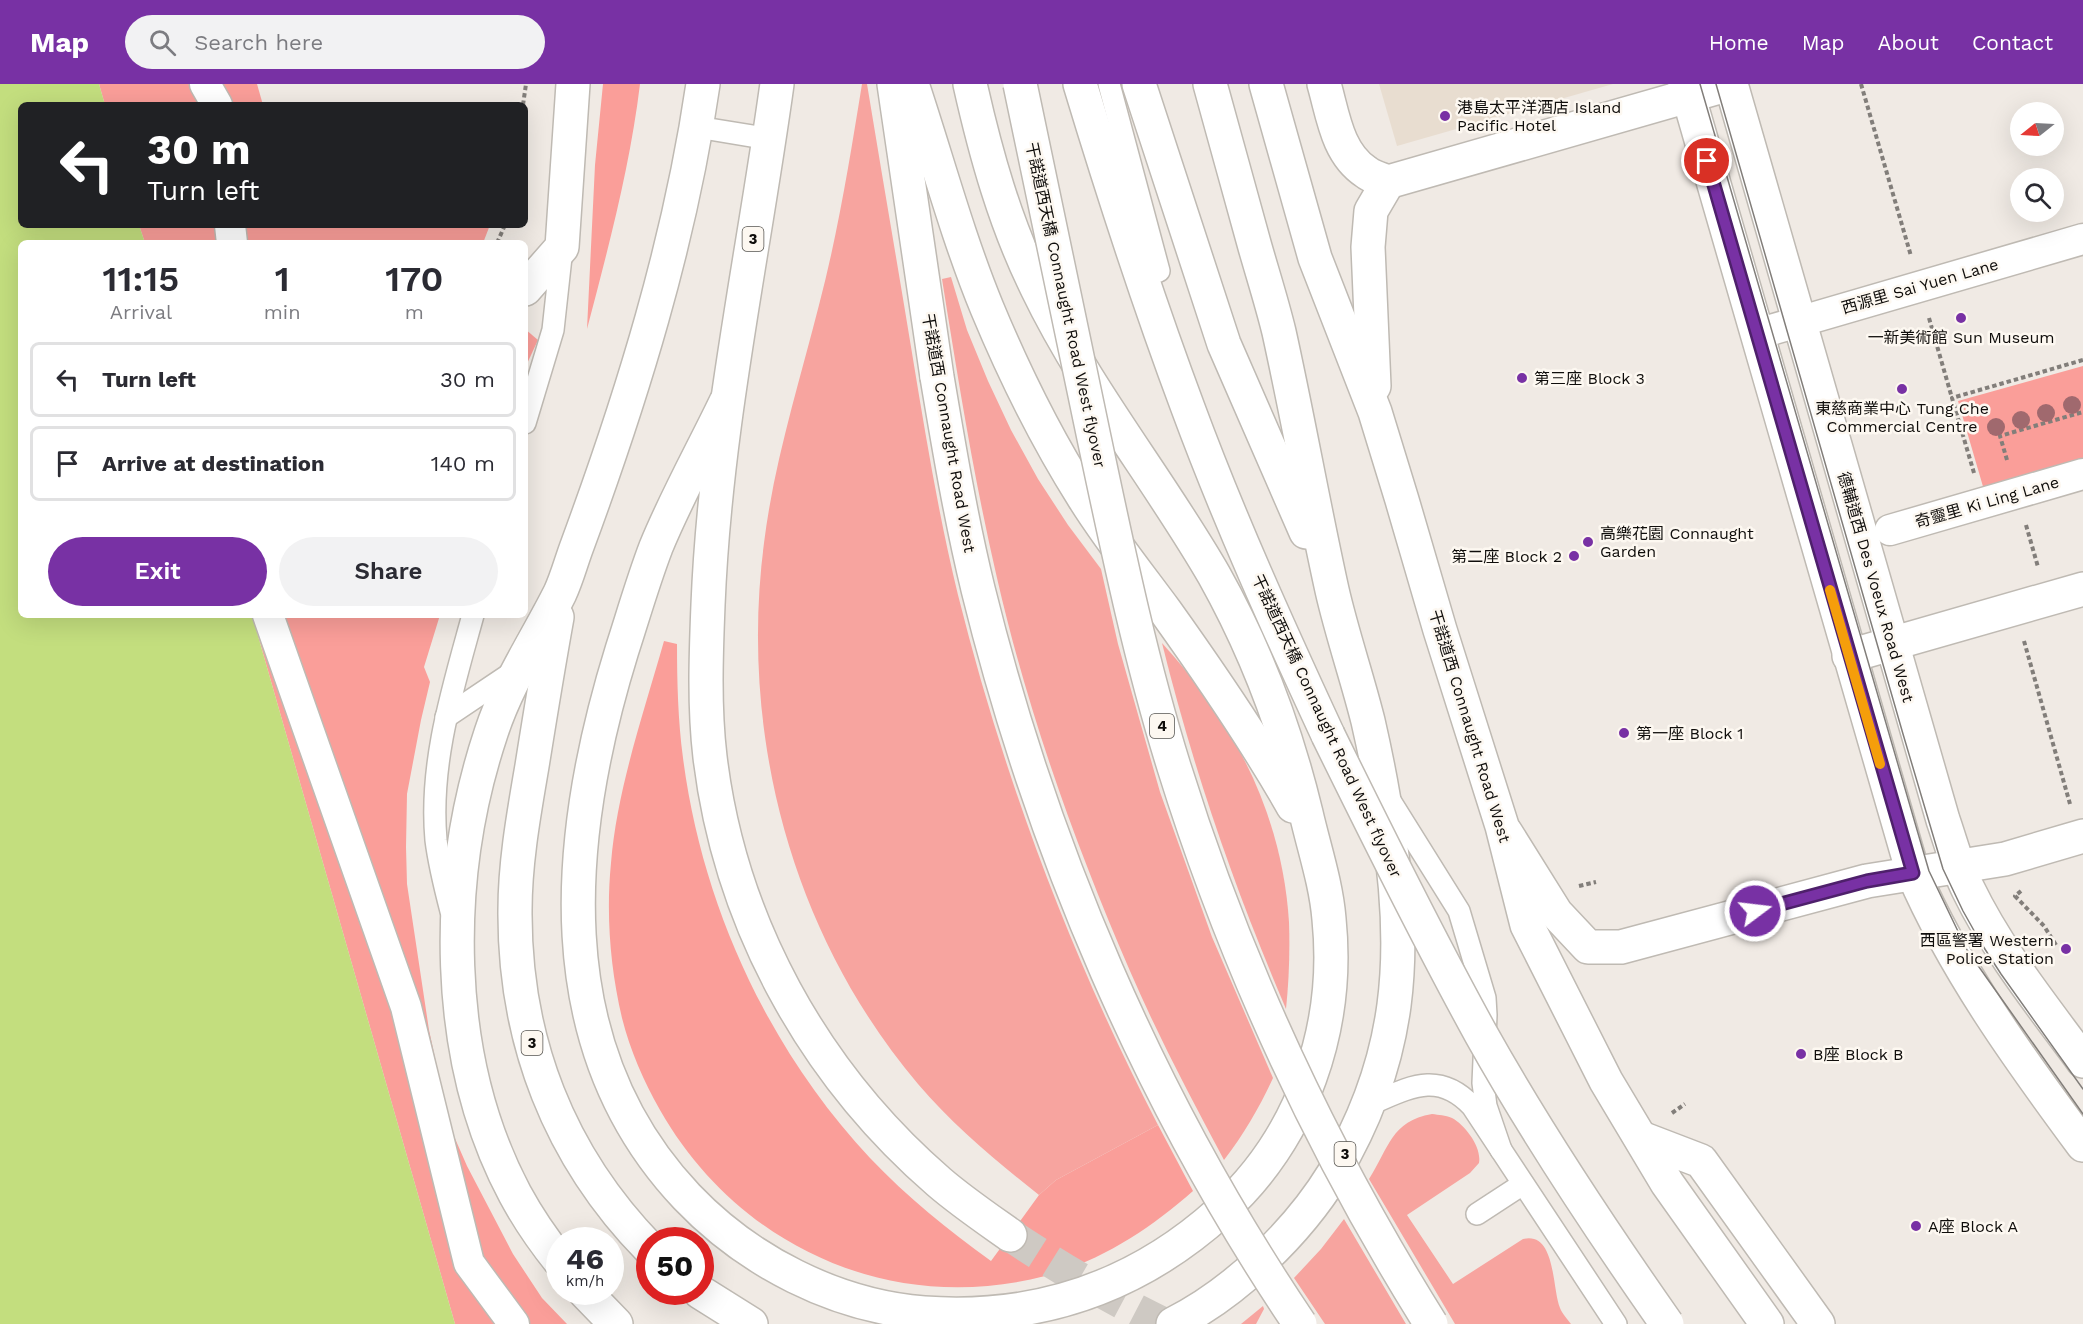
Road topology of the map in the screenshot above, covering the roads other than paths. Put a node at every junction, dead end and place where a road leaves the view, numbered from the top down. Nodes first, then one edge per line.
1 (205, 84) edge
2 (573, 84) edge
3 (703, 84) edge
4 (777, 84) edge
5 (894, 84) edge
6 (912, 84) edge
7 (970, 84) edge
8 (1020, 84) edge
9 (1080, 84) edge
10 (1109, 84) edge
11 (1139, 84) edge
12 (1210, 84) edge
13 (1266, 84) edge
14 (1324, 84) edge
15 (1730, 84) edge
16 (1686, 90) edge
17 (215, 102) edge
18 (697, 128) junction
19 (770, 139) junction
20 (1388, 182) junction
21 (2083, 239) edge
22 (562, 248) junction
23 (1159, 271) dead end
24 (528, 286) edge
25 (1799, 321) junction
26 (1757, 334) junction
27 (726, 402) junction
28 (1375, 412) junction
29 (528, 413) edge
30 (2083, 474) edge
31 (1890, 530) dead end
32 (2083, 589) edge
33 (561, 590) junction
34 (1333, 594) junction
35 (269, 618) edge
36 (472, 618) edge
37 (1892, 644) junction
38 (1850, 656) junction
39 (519, 668) junction
40 (446, 717) junction
41 (1382, 789) junction
42 (2077, 821) edge
43 (1502, 826) junction
44 (1312, 839) junction
45 (1959, 867) junction
46 (1913, 873) junction
47 (457, 932) junction
48 (2083, 1061) edge
49 (1368, 1105) junction
50 (1641, 1138) junction
51 (2083, 1145) edge
52 (1501, 1150) junction
53 (1523, 1184) junction
54 (1477, 1214) dead end
55 (636, 1234) edge
56 (1010, 1235) tunnel mouth
57 (546, 1243) edge
58 (714, 1301) edge
59 (598, 1305) edge
60 (514, 1324) edge
61 (616, 1324) edge
62 (751, 1324) edge
63 (1173, 1324) edge
64 (1300, 1324) edge
65 (1431, 1324) edge
66 (1616, 1324) edge
67 (1667, 1324) edge
68 (1767, 1324) edge
69 (1818, 1324) edge

1 - 17 street
2 - 22 main road
3 - 18 main road, 3
4 - 19 main road, 3
5 - 64 main road, 干諾道西 Connaught Road West, bridge
6 - 44 main road
7 - 44 main road
8 - 65 main road, 干諾道西天橋 Connaught Road West flyover / 4, bridge
9 - 67 main road, 干諾道西天橋 Connaught Road West flyover, bridge
10 - 23 lane
11 - 34 main road
12 - 34 main road
13 - 28 main road, 干諾道西 Connaught Road West
14 - 20 main road
15 - 16 main road
15 - 25 main road, 德輔道西 Des Voeux Road West
16 - 20 main road
16 - 26 main road
18 - 19 lane
18 - 33 main road, 3
19 - 27 main road, 3
20 - 28 main road
21 - 25 street, 西源里 Sai Yuen Lane
22 - 24 main road
22 - 29 lane
25 - 26 street, 西源里 Sai Yuen Lane
25 - 37 main road, 德輔道西 Des Voeux Road West
26 - 38 main road
27 - 44 main road, 3
27 - 56 main road, 3
28 - 43 main road, 干諾道西 Connaught Road West
30 - 31 street, 奇靈里 Ki Ling Lane
32 - 37 main road
33 - 39 main road, 3
33 - 55 main road, 3
34 - 41 main road, 3
35 - 60 street
36 - 40 lane
37 - 38 main road
37 - 45 main road, 德輔道西 Des Voeux Road West
38 - 46 main road
39 - 40 lane
39 - 47 main road, 3
40 - 47 lane
41 - 49 main road, 3
41 - 52 lane
42 - 45 main road
43 - 46 main road
43 - 50 main road, 干諾道西 Connaught Road West
45 - 46 main road
45 - 48 main road, 德輔道西 Des Voeux Road West
46 - 51 main road
47 - 57 main road, 3
49 - 52 lane
49 - 63 main road, 3
50 - 68 main road, 干諾道西 Connaught Road West
50 - 69 main road
52 - 53 lane
53 - 54 lane
53 - 66 lane
58 - 62 main road
59 - 61 main road

